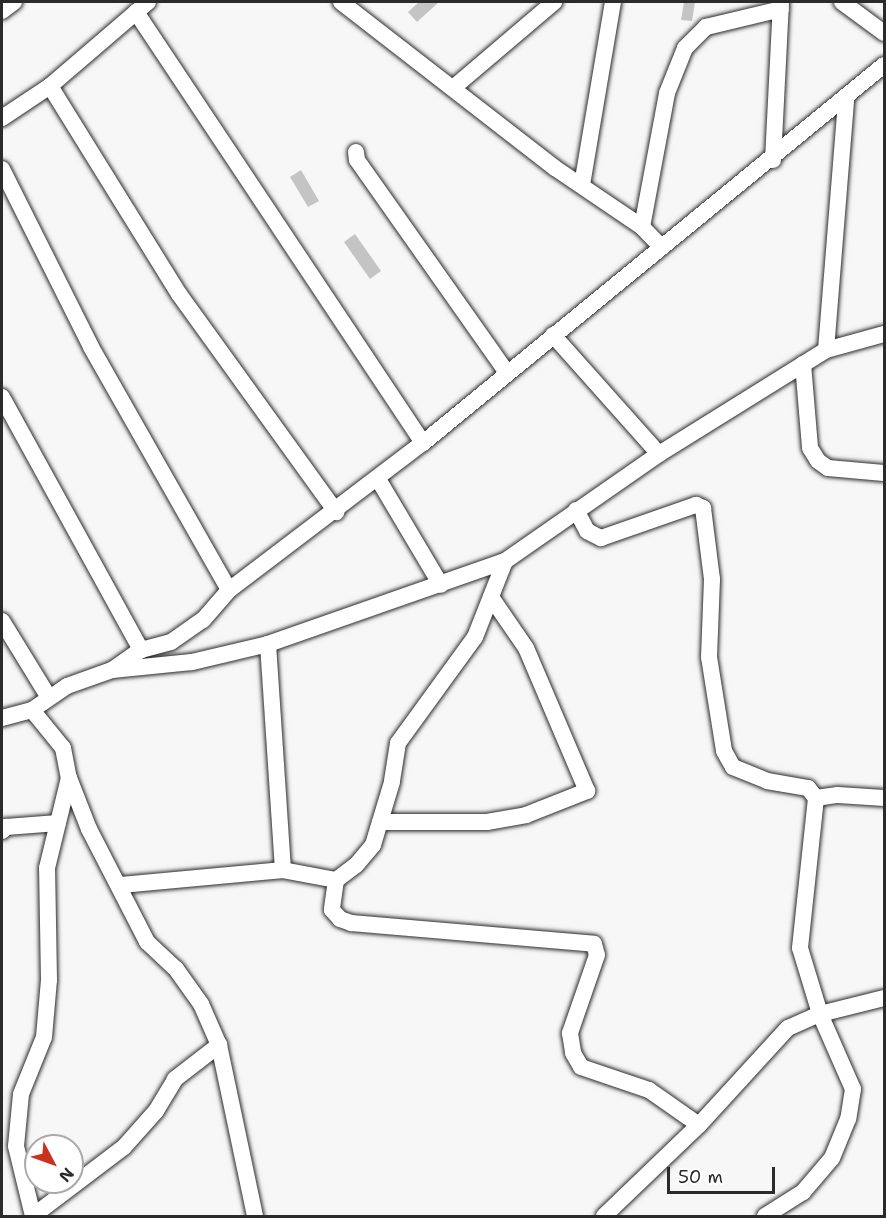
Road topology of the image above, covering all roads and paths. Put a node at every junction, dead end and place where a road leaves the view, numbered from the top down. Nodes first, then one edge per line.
1 (14, 2) edge
2 (554, 2) edge
3 (613, 2) edge
4 (842, 2) edge
5 (346, 3) edge
6 (781, 5) edge
7 (142, 7) edge
8 (2, 10) edge
9 (885, 33) edge
10 (885, 65) edge
11 (50, 86) junction
12 (453, 88) junction
13 (846, 99) junction
14 (2, 118) edge
15 (356, 152) dead end
16 (773, 160) junction
17 (2, 170) edge
18 (582, 185) junction
19 (642, 227) junction
20 (661, 247) junction
21 (885, 334) edge
22 (553, 335) junction
23 (826, 350) junction
24 (803, 364) junction
25 (507, 373) junction
26 (2, 398) edge
27 (423, 443) junction
28 (659, 454) junction
29 (885, 473) edge
30 (378, 479) junction
31 (576, 510) junction
32 (336, 512) junction
33 (505, 561) junction
34 (441, 585) junction
35 (229, 590) junction
36 (491, 597) junction
37 (2, 621) edge
38 (268, 644) junction
39 (141, 650) junction
40 (112, 670) junction
41 (48, 696) junction
42 (32, 710) junction
43 (2, 718) edge
44 (69, 778) junction
45 (816, 798) junction
46 (885, 798) edge
47 (380, 822) junction
48 (58, 823) junction
49 (2, 831) edge
50 (283, 870) junction
51 (336, 880) junction
52 (121, 885) junction
53 (885, 998) edge
54 (820, 1014) junction
55 (219, 1045) junction
56 (699, 1125) junction
57 (33, 1216) edge
58 (255, 1216) edge
59 (604, 1216) edge
60 (765, 1216) edge

1 - 8 street
2 - 12 street
3 - 18 street
4 - 9 street
5 - 12 street
6 - 16 street
6 - 19 street
7 - 11 street
7 - 27 street
10 - 13 street
11 - 14 street
11 - 32 street
12 - 18 street
13 - 16 street
13 - 23 street
15 - 25 street
16 - 20 street
17 - 35 street
18 - 19 street
19 - 20 street
20 - 22 street
21 - 23 street
22 - 25 street
22 - 28 street
23 - 24 street
24 - 28 street
24 - 29 street
25 - 27 street
26 - 39 street
27 - 30 street
28 - 31 street
30 - 32 street
30 - 34 street
31 - 33 street
31 - 45 street
32 - 35 street
33 - 34 street
33 - 36 street
34 - 38 street
35 - 39 street
36 - 47 street
36 - 47 street
37 - 41 street
38 - 40 street
38 - 50 street
39 - 40 street
40 - 41 street
41 - 42 street
42 - 43 street
42 - 44 street
44 - 48 street
44 - 52 street
45 - 46 street
45 - 54 street
47 - 51 street
48 - 49 street
48 - 57 street
50 - 51 street
50 - 52 street
51 - 56 street
52 - 55 street
53 - 54 street
54 - 56 street
54 - 60 street
55 - 57 street
55 - 58 street
56 - 59 street

